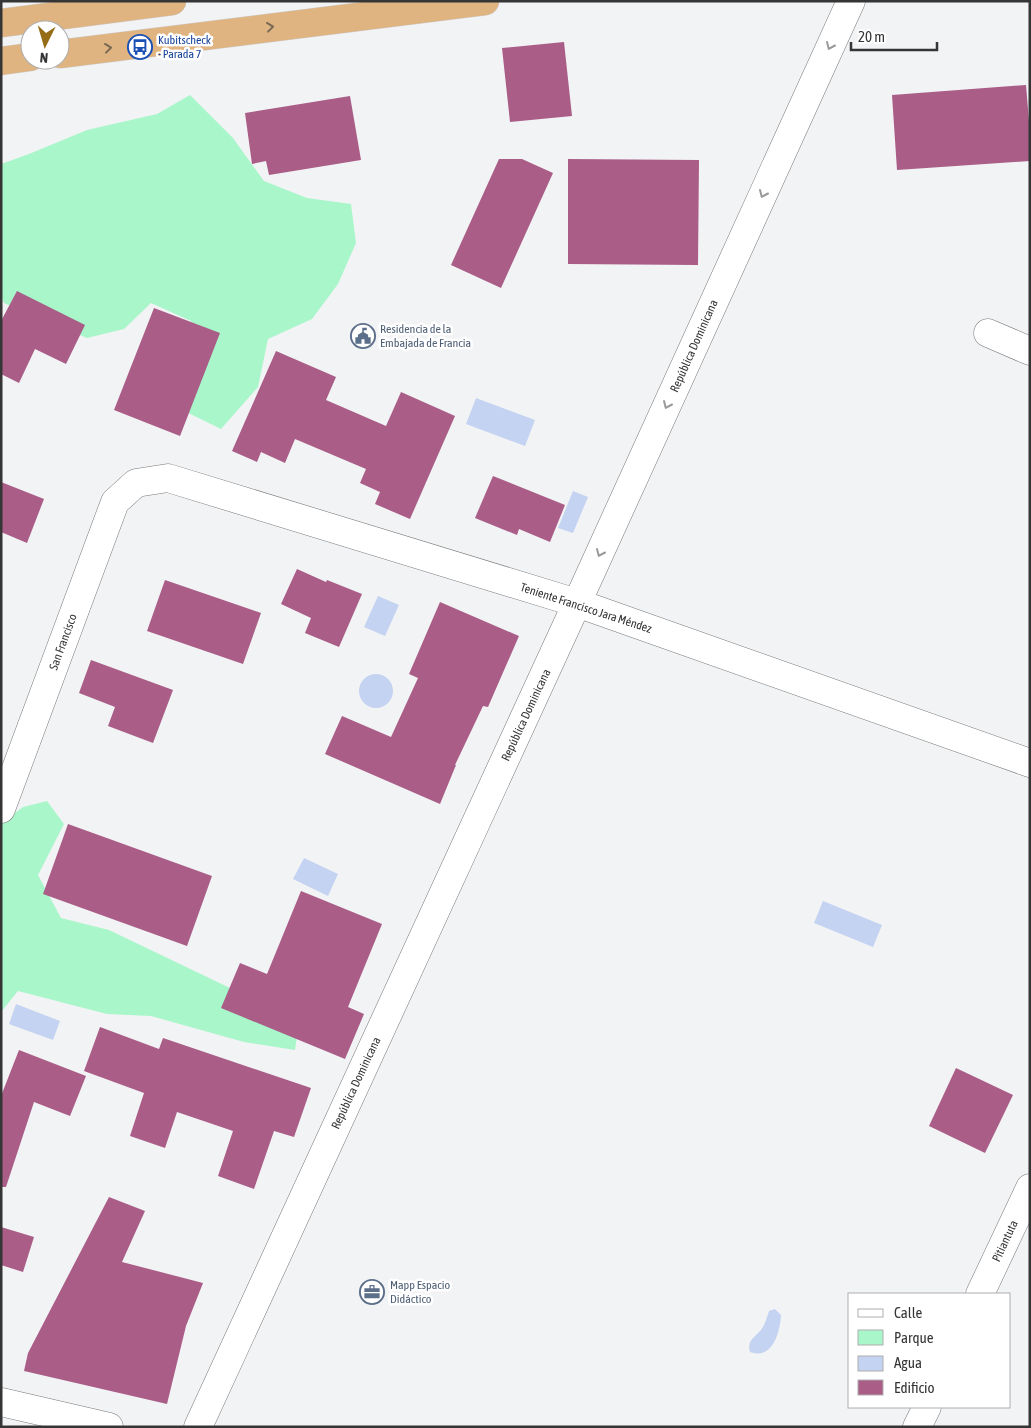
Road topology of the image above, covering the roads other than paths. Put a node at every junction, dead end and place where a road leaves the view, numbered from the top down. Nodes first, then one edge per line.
1 (172, 1) edge
2 (485, 1) edge
3 (850, 1) edge
4 (1, 23) edge
5 (70, 53) edge
6 (20, 58) edge
7 (1, 61) edge
8 (988, 333) dead end
9 (1030, 351) edge
10 (136, 482) joint
11 (577, 603) junction
12 (1030, 763) edge
13 (1, 809) edge
14 (1030, 1188) edge
15 (980, 1293) edge
16 (1, 1402) edge
17 (926, 1408) edge
18 (109, 1427) edge
19 (198, 1427) edge
20 (917, 1427) edge

1 - 4 highway
5 -> 2 highway
3 -> 11 street, República Dominicana
6 - 7 highway
8 - 9 street
10 - 11 street, Teniente Francisco Jara Méndez
10 - 13 street, San Francisco
11 - 12 street, Teniente Francisco Jara Méndez
11 - 19 street, República Dominicana
14 - 15 street, Pitiantuta
16 - 18 street
17 - 20 street

